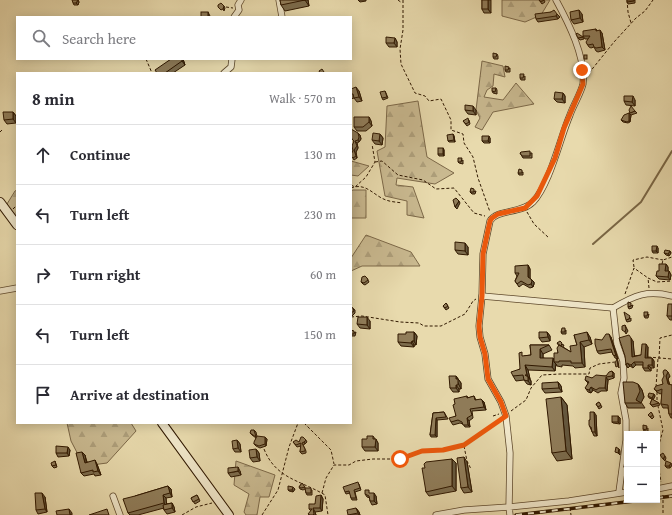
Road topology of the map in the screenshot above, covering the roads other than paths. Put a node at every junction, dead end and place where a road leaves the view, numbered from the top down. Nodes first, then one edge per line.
1 (241, 0) edge
2 (279, 0) edge
3 (556, 0) edge
4 (235, 16) edge
5 (282, 16) edge
6 (232, 60) edge
7 (225, 72) edge
8 (0, 202) edge
9 (16, 223) edge
10 (16, 288) edge
11 (0, 291) edge
12 (482, 296) junction
13 (672, 296) edge
14 (613, 308) junction
15 (163, 424) edge
16 (672, 486) edge
17 (660, 488) edge
18 (619, 492) junction
19 (624, 492) edge
20 (113, 496) dead end
21 (509, 507) junction
22 (120, 515) edge
23 (229, 515) edge
24 (436, 515) edge
25 (510, 515) edge

1 - 4 street
2 - 5 street
3 - 12 street
6 - 7 street
8 - 9 street
10 - 11 street
12 - 14 street
12 - 21 street
13 - 14 street
14 - 18 street
15 - 23 street
16 - 17 street
18 - 19 street
18 - 21 street
20 - 22 street
21 - 24 street
21 - 25 street

